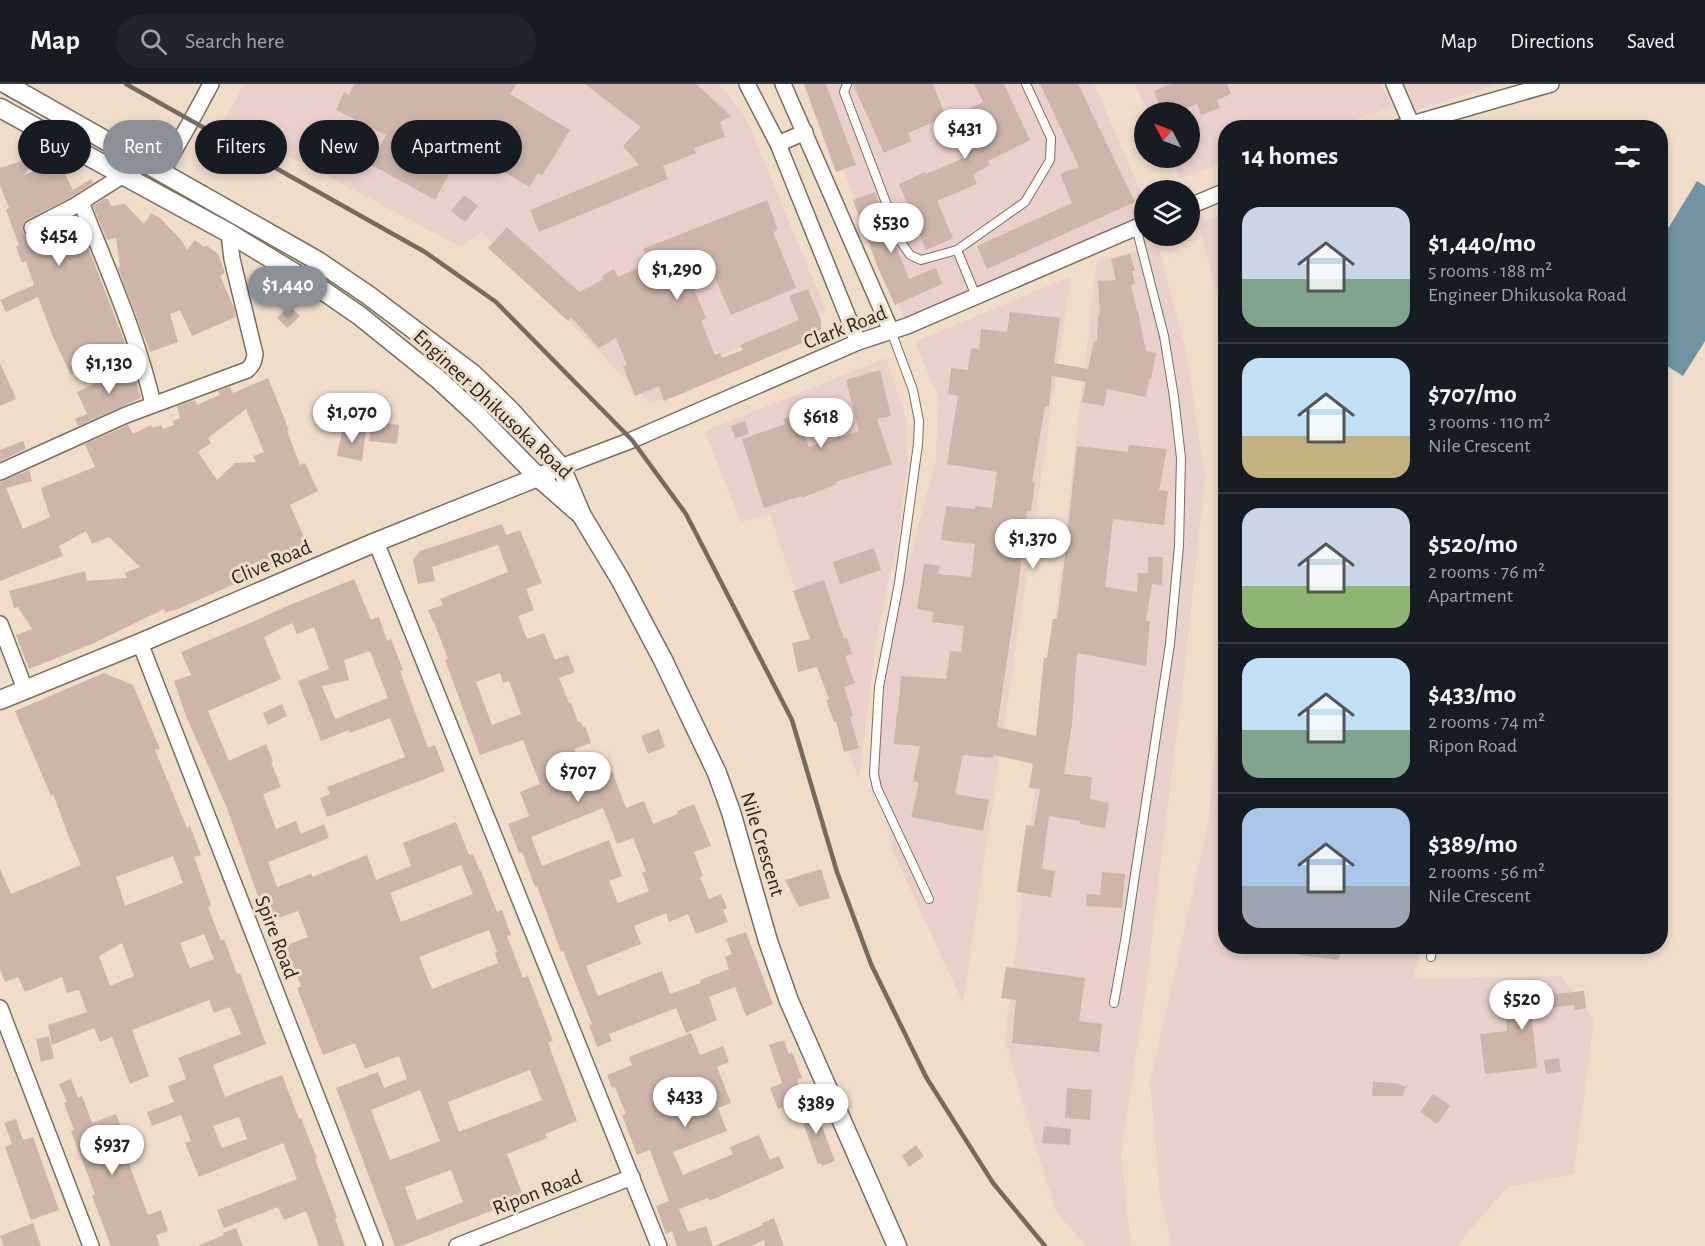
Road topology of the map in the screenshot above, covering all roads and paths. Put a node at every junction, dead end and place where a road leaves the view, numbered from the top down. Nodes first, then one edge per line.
1 (6, 84) edge
2 (211, 84) edge
3 (747, 84) edge
4 (783, 84) edge
5 (847, 84) edge
6 (1026, 84) edge
7 (1394, 84) edge
8 (1551, 84) edge
9 (0, 108) edge
10 (1405, 120) edge
11 (1428, 120) edge
12 (805, 132) junction
13 (183, 135) edge
14 (103, 139) edge
15 (778, 144) junction
16 (166, 174) edge
17 (122, 176) junction
18 (1218, 194) edge
19 (81, 202) junction
20 (1200, 202) edge
21 (32, 228) dead end
22 (1134, 229) edge
23 (229, 233) junction
24 (1144, 246) edge
25 (957, 250) junction
26 (976, 296) junction
27 (891, 331) junction
28 (858, 342) junction
29 (153, 404) junction
30 (561, 467) junction
31 (0, 472) edge
32 (538, 477) junction
33 (582, 516) junction
34 (376, 542) junction
35 (0, 624) edge
36 (140, 643) junction
37 (26, 689) junction
38 (0, 700) edge
39 (929, 899) dead end
40 (1431, 954) edge
41 (1431, 957) dead end
42 (1114, 1003) dead end
43 (0, 1008) edge
44 (632, 1177) junction
45 (91, 1246) edge
46 (375, 1246) edge
47 (458, 1246) edge
48 (659, 1246) edge
49 (897, 1246) edge

1 - 14 street, Engineer Dhikusoka Road
2 - 13 street
3 - 15 street
4 - 12 street
5 - 25 lane
6 - 25 lane
7 - 10 street
8 - 11 street
9 - 17 street, Engineer Dhikusoka Road
12 - 15 street
12 - 27 street
15 - 28 street
16 - 30 street, Engineer Dhikusoka Road
17 - 19 street
17 - 23 street, Engineer Dhikusoka Road
18 - 20 street
19 - 21 street
19 - 29 street
22 - 26 street, Clark Road
23 - 29 street
23 - 32 street, Engineer Dhikusoka Road
24 - 42 lane
25 - 26 lane
26 - 27 street, Clark Road
27 - 28 street, Clark Road
27 - 39 lane
28 - 30 street, Clark Road
29 - 31 street
30 - 32 street, Clive Road
30 - 33 street, Nile Crescent
32 - 33 street, Engineer Dhikusoka Road
32 - 34 street, Clive Road
33 - 49 street, Nile Crescent
34 - 36 street, Clive Road
34 - 44 street
35 - 37 street
36 - 37 street, Clive Road
36 - 46 street, Spire Road
37 - 38 street, Clive Road
40 - 41 lane
43 - 45 street
44 - 47 street, Ripon Road
44 - 48 street

